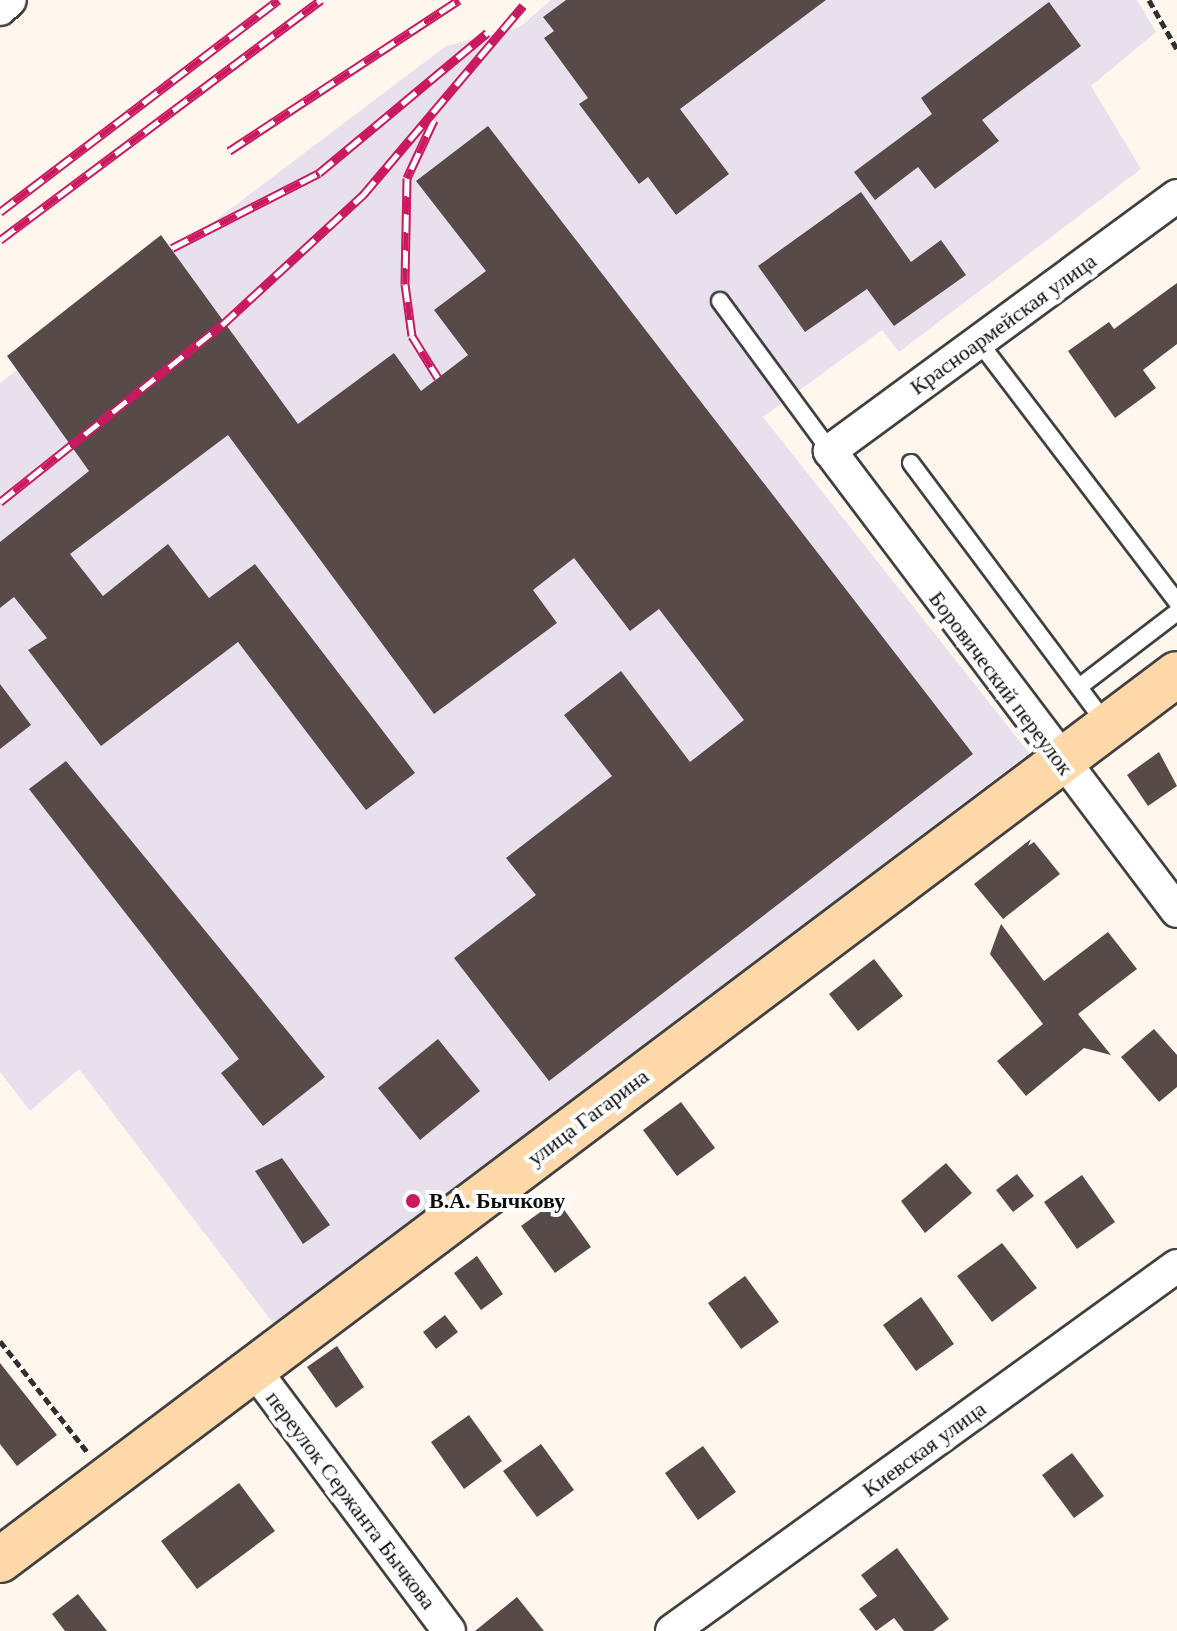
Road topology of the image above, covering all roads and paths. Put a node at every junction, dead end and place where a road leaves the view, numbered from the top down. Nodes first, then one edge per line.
1 (10, 0) edge
2 (1149, 0) edge
3 (0, 9) edge
4 (1177, 49) edge
5 (1177, 196) edge
6 (720, 301) dead end
7 (979, 342) junction
8 (830, 451) junction
9 (911, 463) dead end
10 (1177, 602) edge
11 (1177, 612) edge
12 (1177, 674) edge
13 (1079, 687) junction
14 (1108, 726) junction
15 (1060, 763) junction
16 (1177, 911) edge
17 (1177, 1266) edge
18 (0, 1341) edge
19 (253, 1368) junction
20 (108, 1478) junction
21 (0, 1560) edge
22 (449, 1631) edge
23 (672, 1631) edge

1 - 3 street
2 - 4 path
5 - 7 street, Красноармейская улица
6 - 8 lane
7 - 8 street, Красноармейская улица
7 - 10 lane
8 - 15 street, Боровический переулок
9 - 13 lane
11 - 13 lane
12 - 14 street, улица Гагарина
13 - 14 lane
14 - 15 street, улица Гагарина
15 - 16 street, Боровический переулок
15 - 19 street, улица Гагарина
17 - 23 street, Киевская улица
18 - 20 path
19 - 20 street, улица Гагарина
19 - 22 street, переулок Сержанта Бычкова
20 - 21 street, улица Гагарина

